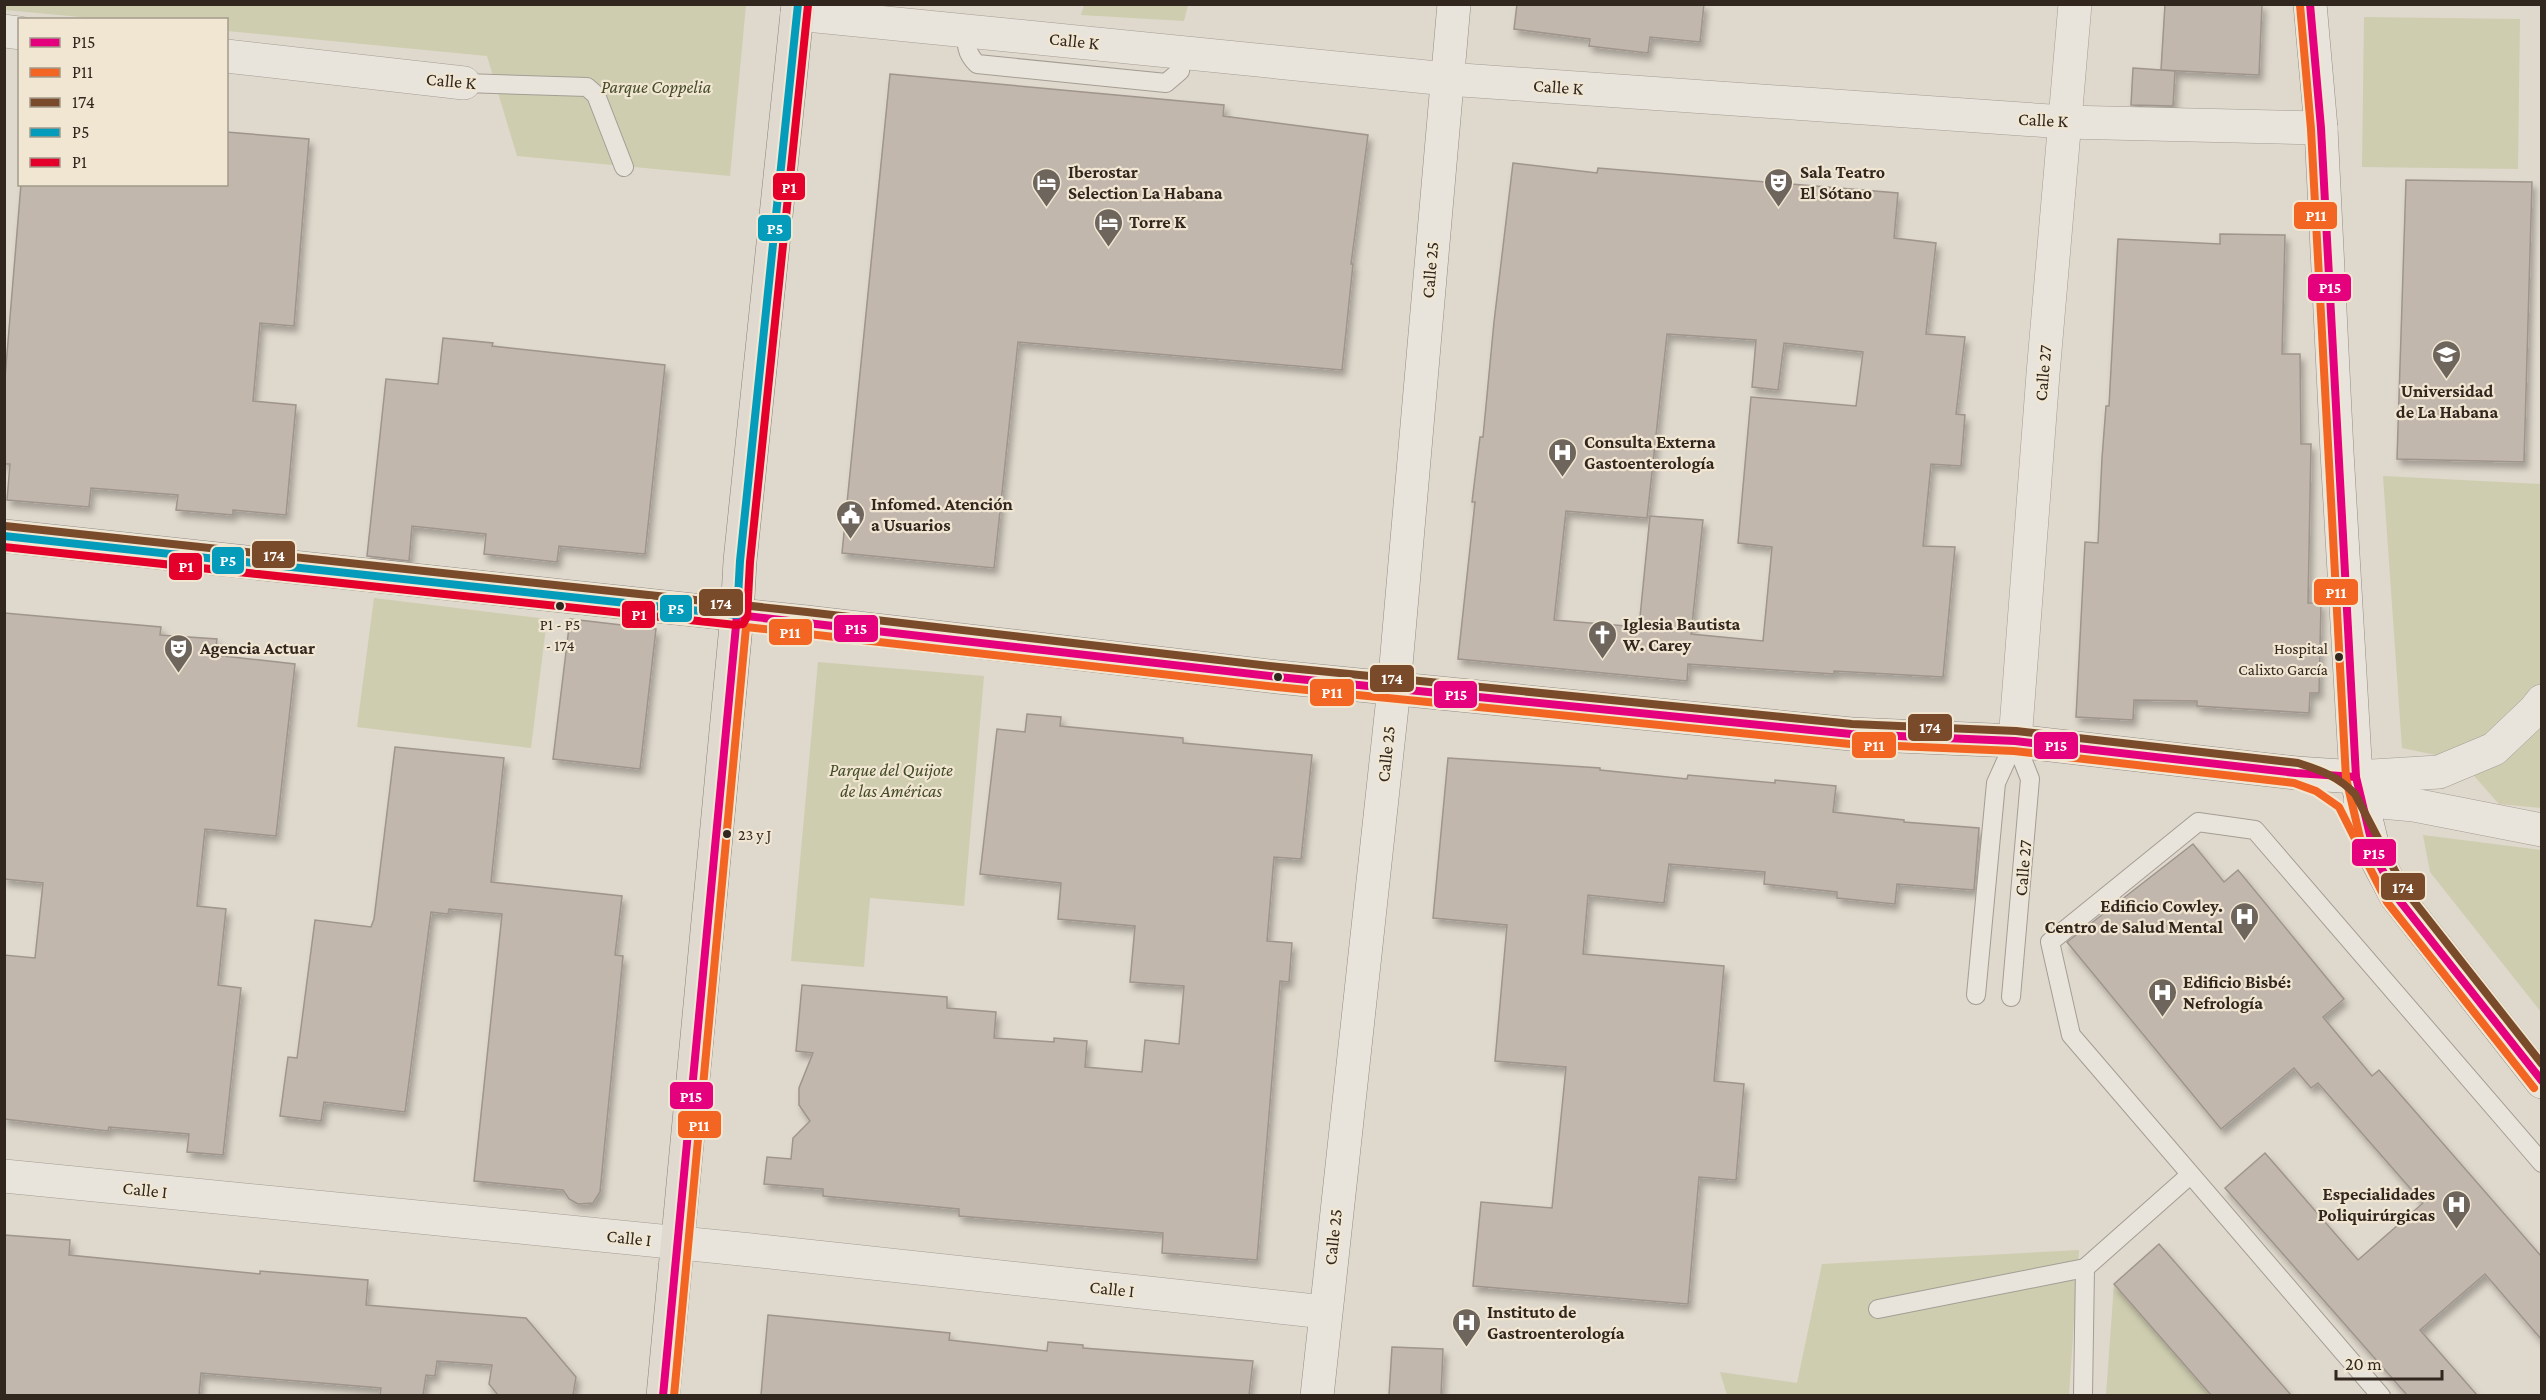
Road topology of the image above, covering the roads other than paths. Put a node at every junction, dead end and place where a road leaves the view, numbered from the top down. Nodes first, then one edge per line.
1 (1454, 4) edge
2 (2075, 4) edge
3 (2310, 4) edge
4 (797, 9) edge
5 (228, 56) edge
6 (1447, 79) junction
7 (464, 83) joint
8 (2065, 122) junction
9 (2321, 128) junction
10 (624, 166) dead end
11 (4, 536) edge
12 (737, 615) junction
13 (1394, 688) junction
14 (2541, 701) edge
15 (2015, 741) junction
16 (2296, 772) junction
17 (2358, 788) junction
18 (2541, 830) edge
19 (2375, 856) junction
20 (1976, 995) dead end
21 (2011, 997) dead end
22 (2541, 1082) edge
23 (2541, 1163) edge
24 (2190, 1174) junction
25 (4, 1176) edge
26 (677, 1243) junction
27 (2085, 1268) junction
28 (1878, 1309) dead end
29 (1324, 1312) junction
30 (663, 1395) edge
31 (1317, 1395) edge
32 (2083, 1395) edge
33 (2381, 1395) edge

1 - 6 street, Calle 25
2 - 8 street, Calle 27
3 - 9 street
4 - 6 street, Calle K
4 - 12 main road
5 - 7 street, Calle K
6 - 8 street, Calle K
6 - 13 street, Calle 25
7 - 10 lane, Calle K
8 - 9 street, Calle K
8 - 15 street, Calle 27
9 - 17 street
11 - 12 street
12 - 13 street
12 - 26 main road
13 - 15 street
13 - 29 street, Calle 25
14 - 17 street
15 - 16 street
15 - 20 lane, Calle 27
15 - 21 lane, Calle 27
16 - 17 street
16 - 19 street
17 - 18 street
17 - 19 street
19 - 22 street
23 - 24 lane
24 - 27 lane
24 - 33 lane
25 - 26 street, Calle I
26 - 29 street, Calle I
26 - 30 main road
27 - 28 lane
27 - 32 lane
29 - 31 street, Calle 25

